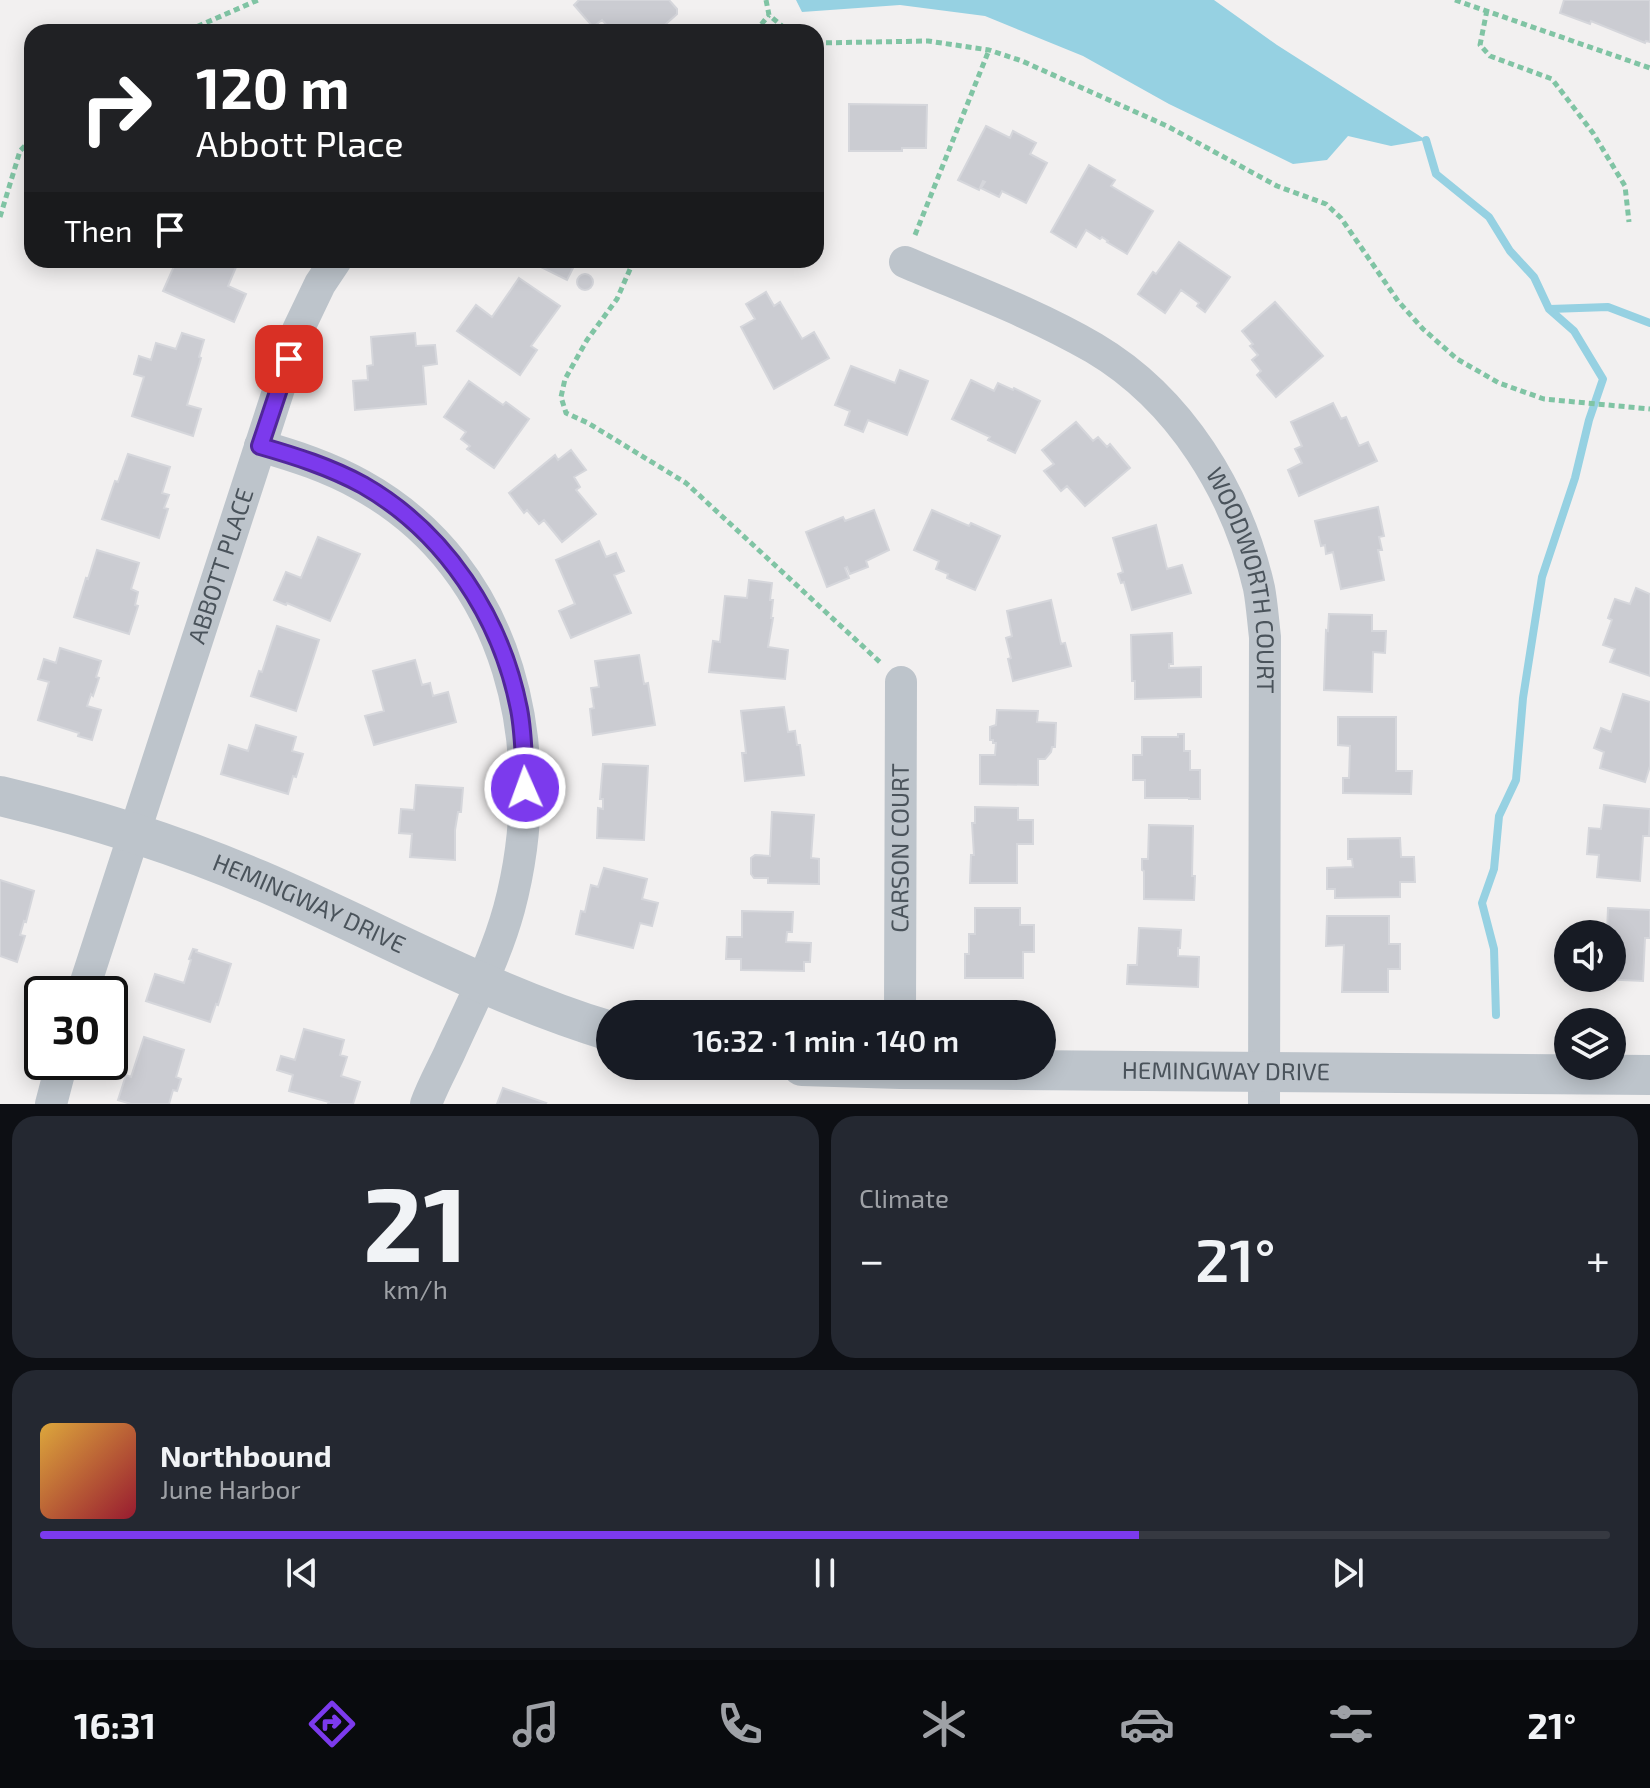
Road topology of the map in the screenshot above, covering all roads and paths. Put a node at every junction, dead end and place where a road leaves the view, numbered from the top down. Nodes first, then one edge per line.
1 (258, 0) edge
2 (766, 0) edge
3 (1455, 0) edge
4 (1487, 10) junction
5 (769, 15) junction
6 (203, 24) edge
7 (762, 24) edge
8 (780, 24) edge
9 (824, 44) edge
10 (989, 50) junction
11 (1650, 68) edge
12 (24, 147) edge
13 (0, 217) edge
14 (1629, 222) dead end
15 (905, 262) joint
16 (331, 268) edge
17 (631, 268) edge
18 (1650, 409) edge
19 (260, 446) junction
20 (901, 682) joint
21 (0, 796) edge
22 (136, 832) junction
23 (88, 976) edge
24 (481, 982) junction
25 (900, 1000) edge
26 (596, 1026) edge
27 (1650, 1075) edge
28 (1056, 1076) edge
29 (57, 1080) edge
30 (1264, 1088) edge
31 (51, 1104) edge
32 (426, 1104) edge

1 - 6 path
2 - 5 path
3 - 4 path
4 - 11 path
4 - 14 path
5 - 7 path
5 - 8 path
9 - 10 path
10 - 15 path
10 - 18 path
12 - 13 path
15 - 30 street, WOODWORTH COURT
16 - 19 street, ABBOTT PLACE
17 - 20 path
19 - 22 street, ABBOTT PLACE
19 - 24 street
20 - 25 street, CARSON COURT
21 - 22 street, HEMINGWAY DRIVE
22 - 23 street, ABBOTT PLACE
22 - 24 street, HEMINGWAY DRIVE
24 - 26 street, HEMINGWAY DRIVE
24 - 32 street
27 - 30 street, HEMINGWAY DRIVE
28 - 30 street, HEMINGWAY DRIVE
29 - 31 street

